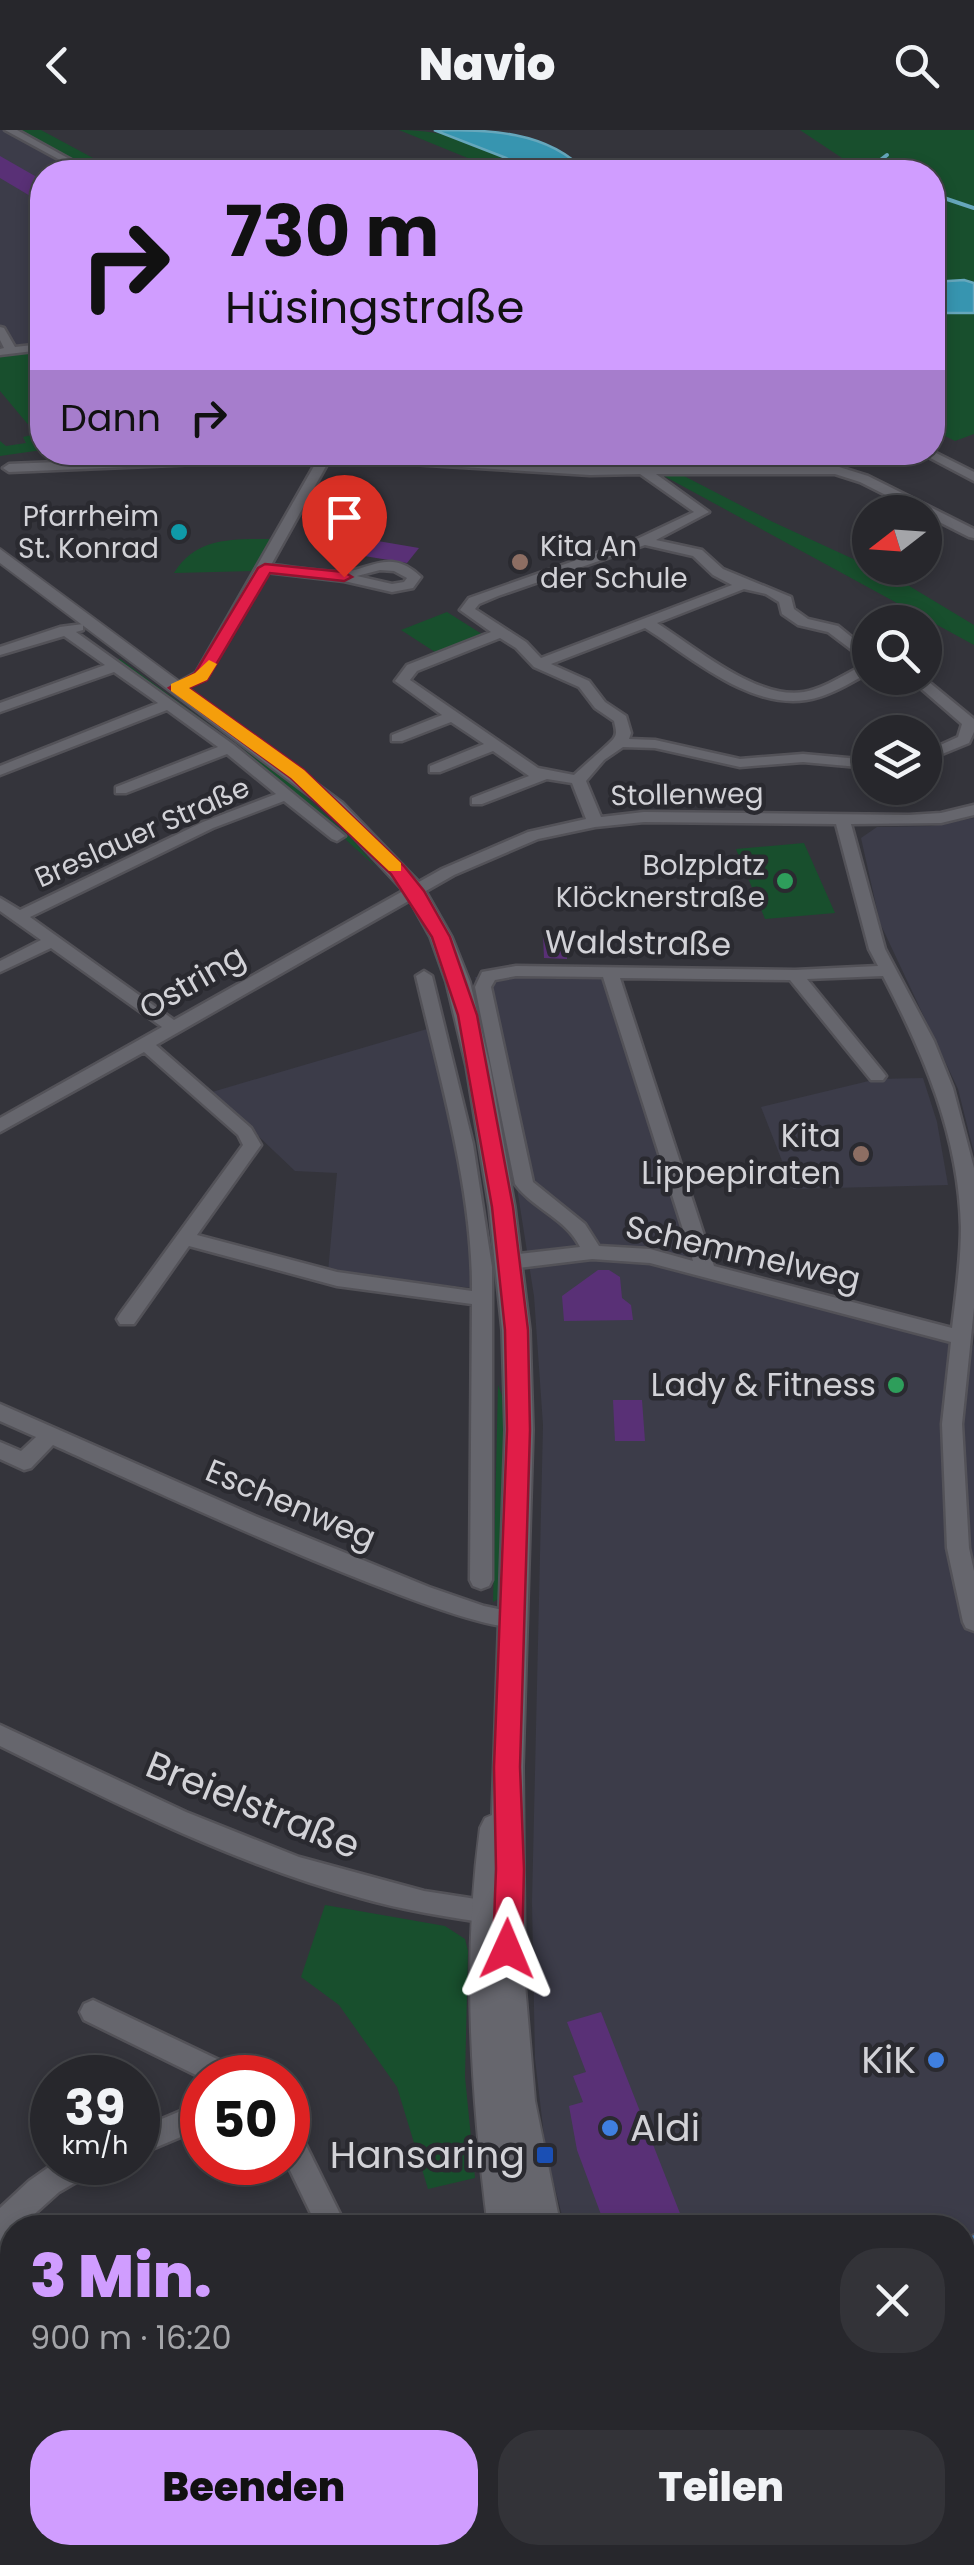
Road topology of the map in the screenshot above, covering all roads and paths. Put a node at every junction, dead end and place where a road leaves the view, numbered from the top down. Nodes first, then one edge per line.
1 (10, 130) edge
2 (66, 160) edge
3 (0, 330) edge
4 (6, 351) edge
5 (945, 462) edge
6 (62, 465) edge
7 (321, 465) edge
8 (490, 465) edge
9 (534, 465) edge
10 (672, 465) edge
11 (9, 468) dead end
12 (534, 468) junction
13 (644, 472) junction
14 (686, 473) junction
15 (974, 477) edge
16 (973, 532) edge
17 (644, 540) junction
18 (0, 554) edge
19 (265, 568) junction
20 (344, 577) dead end
21 (743, 585) junction
22 (644, 622) junction
23 (90, 624) junction
24 (65, 630) junction
25 (502, 632) junction
26 (852, 644) edge
27 (0, 652) edge
28 (539, 664) junction
29 (116, 666) junction
30 (852, 675) edge
31 (936, 695) edge
32 (173, 696) junction
33 (0, 708) edge
34 (451, 717) junction
35 (397, 738) dead end
36 (620, 743) junction
37 (493, 746) junction
38 (229, 748) junction
39 (942, 750) edge
40 (852, 762) edge
41 (436, 769) dead end
42 (0, 771) edge
43 (544, 775) junction
44 (578, 780) junction
45 (121, 790) dead end
46 (288, 794) junction
47 (477, 801) dead end
48 (974, 810) edge
49 (842, 818) junction
50 (595, 822) junction
51 (337, 836) dead end
52 (415, 891) junction
53 (0, 903) edge
54 (17, 916) junction
55 (50, 942) junction
56 (0, 967) edge
57 (887, 971) junction
58 (610, 973) junction
59 (795, 975) junction
60 (424, 976) dead end
61 (174, 1028) junction
62 (146, 1044) junction
63 (877, 1076) dead end
64 (0, 1126) edge
65 (186, 1239) junction
66 (592, 1252) junction
67 (510, 1262) junction
68 (704, 1268) junction
69 (484, 1298) junction
70 (127, 1319) dead end
71 (960, 1337) junction
72 (0, 1412) edge
73 (49, 1436) junction
74 (0, 1450) edge
75 (481, 1580) dead end
76 (513, 1620) junction
77 (974, 1622) edge
78 (0, 1735) edge
79 (507, 1767) junction
80 (490, 1912) junction
81 (93, 2012) dead end
82 (182, 2055) edge
83 (310, 2183) edge
84 (45, 2185) edge
85 (12, 2215) edge
86 (326, 2215) edge
87 (505, 2215) edge
88 (539, 2215) edge

1 - 2 street
3 - 4 street
5 - 15 street
6 - 11 street
7 - 19 street
8 - 12 street
9 - 12 street
10 - 14 street
12 - 13 street
13 - 14 street
13 - 17 street
14 - 16 street
17 - 21 street
17 - 25 street
18 - 23 main road
19 - 20 street
19 - 32 street
21 - 22 street
21 - 26 street
22 - 28 street
22 - 30 street
23 - 24 street
23 - 32 main road
24 - 27 street
24 - 29 street
25 - 28 street
25 - 34 street
28 - 36 street
29 - 32 street
29 - 33 street
31 - 39 street
32 - 38 street
32 - 42 street
32 - 52 main road
34 - 35 street
34 - 37 street
36 - 40 street
36 - 44 street
37 - 41 street
37 - 43 street
38 - 45 street
38 - 46 street
43 - 44 street
43 - 47 street
44 - 50 street
46 - 51 street
46 - 54 street, Breslauer Straße
48 - 49 street, Stollenweg
49 - 50 street, Stollenweg
49 - 57 street
50 - 52 street, Stollenweg
52 - 61 street, Ostring
52 - 67 main road
53 - 54 street
54 - 55 street
55 - 56 street
55 - 61 street
57 - 59 street, Waldstraße
57 - 71 street
58 - 59 street, Waldstraße
58 - 66 street, Waldstraße
58 - 68 street
59 - 63 street
60 - 69 street
61 - 62 street, Ostring
62 - 64 street, Ostring
62 - 65 street
65 - 69 street
65 - 70 street
66 - 67 street, Schemmelweg
66 - 68 street, Schemmelweg
67 - 76 main road
68 - 71 street, Schemmelweg
69 - 75 street
71 - 77 street
72 - 73 street, Eschenweg
73 - 74 street
73 - 76 street, Eschenweg
76 - 79 main road
78 - 80 street, Breielstraße
79 - 80 main road
79 - 88 main road
80 - 87 main road
81 - 82 street
83 - 86 street
84 - 85 street

